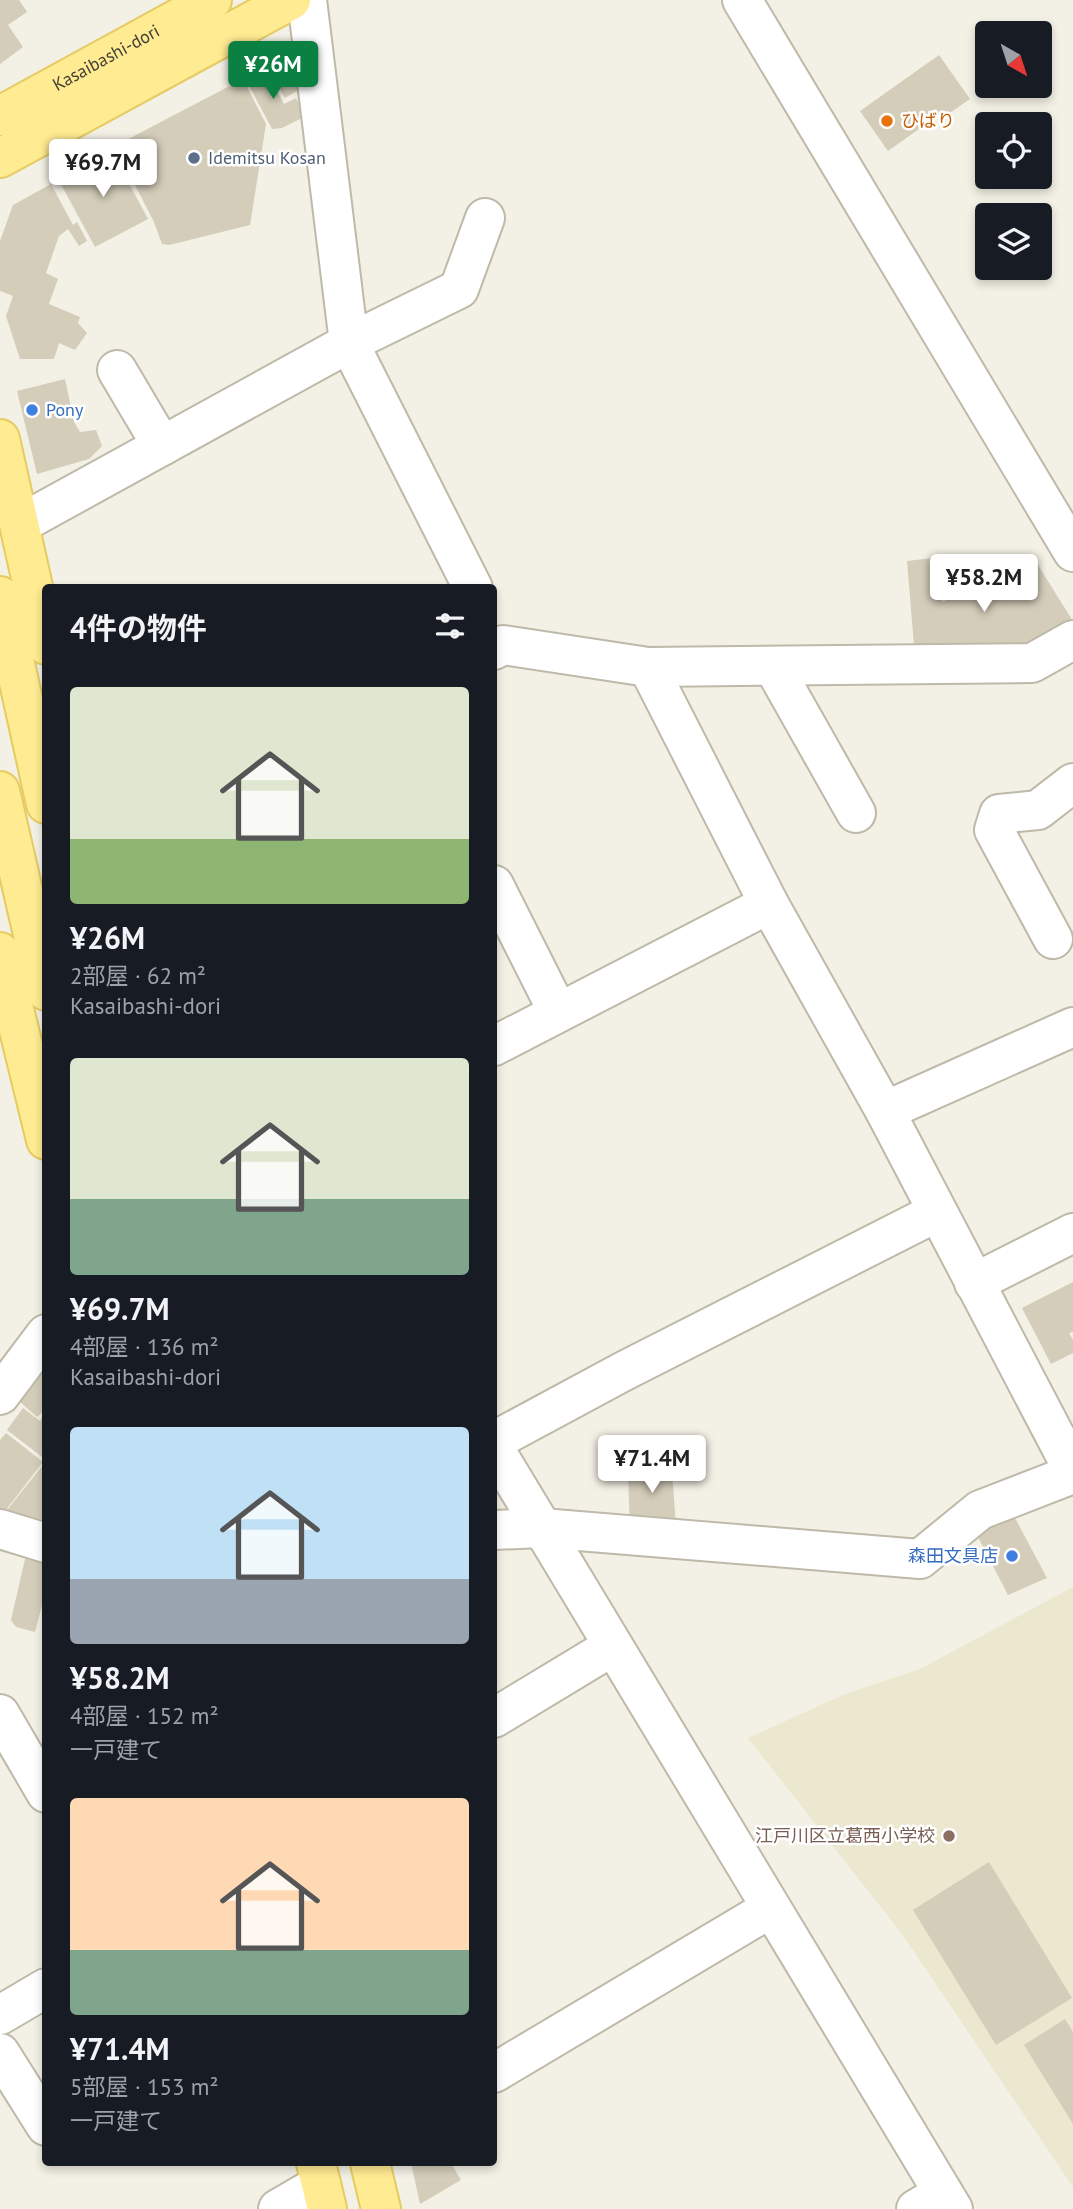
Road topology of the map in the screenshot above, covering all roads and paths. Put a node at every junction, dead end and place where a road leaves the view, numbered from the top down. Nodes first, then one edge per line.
1 (212, 0) edge
2 (291, 0) edge
3 (307, 0) edge
4 (742, 0) edge
5 (0, 116) edge
6 (0, 158) edge
7 (485, 218) dead end
8 (349, 343) junction
9 (117, 370) dead end
10 (0, 439) edge
11 (162, 446) junction
12 (20, 523) junction
13 (1073, 552) edge
14 (471, 584) edge
15 (0, 596) edge
16 (42, 626) edge
17 (1073, 640) edge
18 (497, 641) edge
19 (773, 666) junction
20 (648, 667) junction
21 (1073, 783) edge
22 (42, 786) edge
23 (0, 791) edge
24 (856, 813) dead end
25 (497, 891) edge
26 (769, 904) junction
27 (1053, 939) dead end
28 (0, 952) edge
29 (42, 974) edge
30 (558, 1012) junction
31 (1073, 1027) edge
32 (497, 1044) edge
33 (885, 1111) junction
34 (42, 1124) edge
35 (937, 1212) junction
36 (1073, 1233) edge
37 (974, 1283) junction
38 (42, 1340) edge
39 (0, 1395) edge
40 (497, 1439) edge
41 (497, 1453) edge
42 (1073, 1472) edge
43 (542, 1528) junction
44 (0, 1529) edge
45 (497, 1530) edge
46 (42, 1541) edge
47 (613, 1646) junction
48 (0, 1714) edge
49 (497, 1716) edge
50 (42, 1786) edge
51 (771, 1908) junction
52 (0, 2053) edge
53 (497, 2071) edge
54 (42, 2120) edge
55 (371, 2166) edge
56 (321, 2185) edge
57 (937, 2204) edge
58 (278, 2209) edge
59 (381, 2209) edge

1 - 5 main road, Kasaibashi-dori
2 - 6 main road, Kasaibashi-dori
3 - 8 street
4 - 13 street
7 - 8 street
8 - 11 street
8 - 14 street
9 - 11 street
10 - 12 main road
11 - 12 street
12 - 16 main road
15 - 22 main road
17 - 19 street
18 - 20 street
19 - 20 street
19 - 24 street
20 - 26 street
21 - 27 street
23 - 29 main road
25 - 30 street
26 - 30 street
26 - 33 street
28 - 34 main road
30 - 32 street
31 - 33 street
33 - 35 street
35 - 37 street
35 - 40 street
36 - 37 street
37 - 42 street
38 - 39 street
41 - 43 street
42 - 43 street
43 - 45 street
43 - 47 street
44 - 46 street
47 - 49 street
47 - 51 street
48 - 50 street
51 - 53 street
51 - 57 street
52 - 54 street
55 - 59 main road
56 - 58 street

